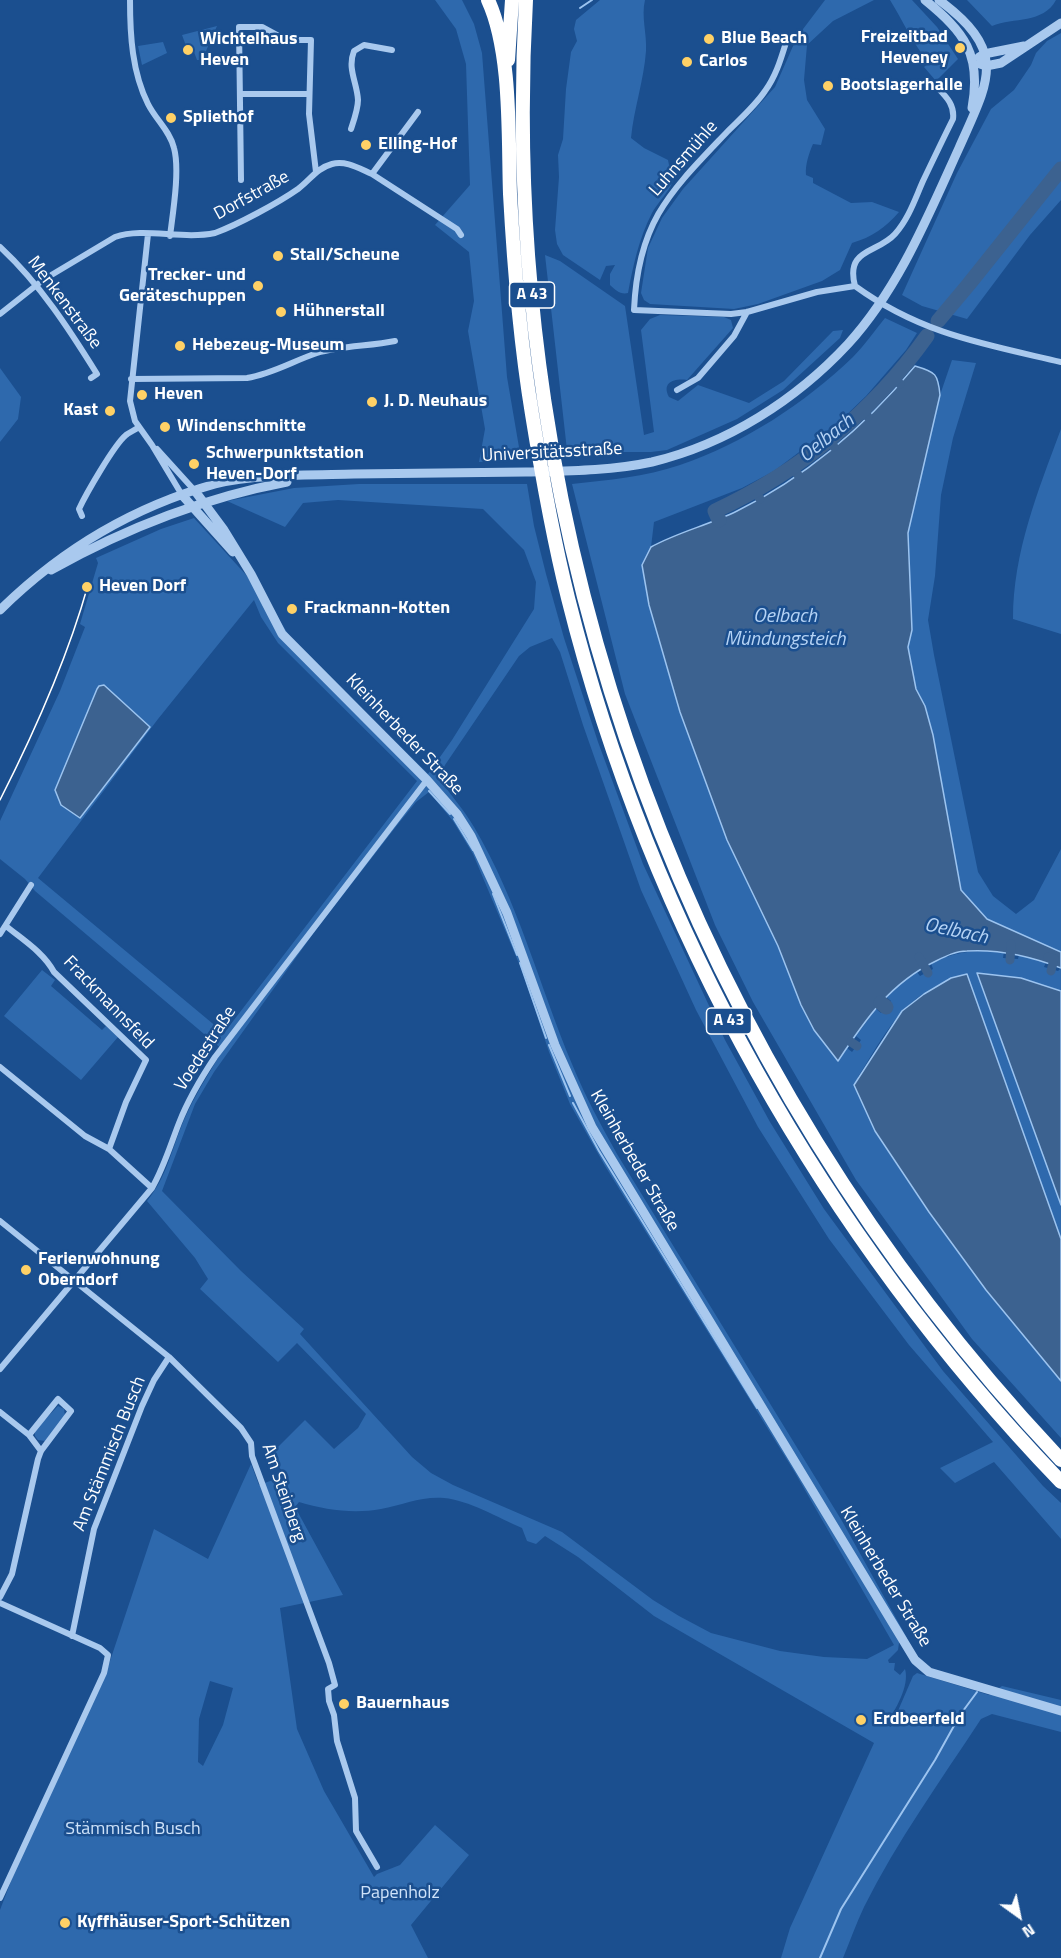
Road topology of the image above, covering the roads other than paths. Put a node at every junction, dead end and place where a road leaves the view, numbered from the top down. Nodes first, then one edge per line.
1 (130, 0) edge
2 (488, 0) edge
3 (512, 0) edge
4 (526, 0) edge
5 (925, 0) edge
6 (939, 0) edge
7 (1061, 23) edge
8 (788, 36) dead end
9 (1027, 44) junction
10 (392, 50) dead end
11 (984, 54) junction
12 (972, 61) junction
13 (986, 66) junction
14 (934, 84) dead end
15 (507, 92) junction
16 (240, 94) junction
17 (309, 94) junction
18 (418, 112) dead end
19 (969, 125) junction
20 (351, 129) dead end
21 (316, 172) junction
22 (372, 174) junction
23 (241, 180) dead end
24 (148, 234) junction
25 (170, 236) junction
26 (462, 236) dead end
27 (0, 247) edge
28 (37, 286) junction
29 (855, 286) junction
30 (880, 303) junction
31 (747, 312) junction
32 (0, 314) edge
33 (395, 342) dead end
34 (1061, 362) edge
35 (91, 378) dead end
36 (131, 380) junction
37 (677, 390) dead end
38 (139, 427) junction
39 (152, 445) junction
40 (331, 475) junction
41 (195, 491) junction
42 (182, 495) junction
43 (204, 502) junction
44 (192, 506) junction
45 (82, 516) dead end
46 (241, 560) junction
47 (31, 582) junction
48 (0, 610) edge
49 (427, 780) junction
50 (31, 885) dead end
51 (6, 926) junction
52 (0, 934) edge
53 (0, 1067) edge
54 (109, 1149) junction
55 (152, 1188) junction
56 (0, 1221) edge
57 (73, 1281) junction
58 (169, 1357) junction
59 (0, 1369) edge
60 (0, 1412) edge
61 (28, 1435) junction
62 (42, 1451) junction
63 (1061, 1460) edge
64 (1061, 1482) edge
65 (0, 1597) edge
66 (0, 1603) edge
67 (72, 1636) junction
68 (1061, 1711) edge
69 (378, 1867) dead end
70 (0, 1898) edge

1 - 25 street
2 - 15 highway
3 - 15 highway, A 43
4 - 63 highway, A 43
5 - 12 street, Universitätsstraße
6 - 11 street, Universitätsstraße
7 - 9 street
8 - 31 street, Luhnsmühle
9 - 11 street
9 - 13 street
10 - 20 street
11 - 12 street
11 - 13 street, Universitätsstraße
12 - 13 street
12 - 19 street, Universitätsstraße
13 - 19 street, Universitätsstraße
14 - 29 street
15 - 64 highway, A 43
16 - 17 street
16 - 17 street
16 - 23 street
17 - 21 street
18 - 22 street
19 - 30 street, Universitätsstraße
21 - 22 street, Dorfstraße
21 - 25 street, Dorfstraße
22 - 26 street, Dorfstraße
24 - 25 street, Dorfstraße
24 - 28 street, Dorfstraße
24 - 36 street
27 - 28 street, Menkenstraße
28 - 32 street, Dorfstraße
28 - 35 street, Menkenstraße
29 - 30 street
29 - 31 street
30 - 34 street
30 - 40 street, Universitätsstraße
31 - 37 street
33 - 36 street
36 - 38 street
38 - 39 street
38 - 45 street
39 - 41 street
39 - 42 street
40 - 41 street, Universitätsstraße
40 - 43 street, Universitätsstraße
41 - 42 street, Universitätsstraße
41 - 43 street, Kleinherbeder Straße
42 - 44 street, Kleinherbeder Straße
42 - 47 street, Universitätsstraße
43 - 44 street, Universitätsstraße
43 - 46 street, Kleinherbeder Straße
44 - 46 street, Kleinherbeder Straße
44 - 47 street, Universitätsstraße
46 - 49 street, Kleinherbeder Straße
47 - 48 street, Universitätsstraße
49 - 55 street, Voedestraße
49 - 68 street, Kleinherbeder Straße
50 - 51 street
51 - 52 street
51 - 54 street, Frackmannsfeld
53 - 54 street
54 - 55 street
55 - 57 street, Voedestraße
56 - 57 street, Am Steinberg
57 - 58 street, Am Steinberg
57 - 59 street, Voedestraße
58 - 67 street, Am Stämmisch Busch
58 - 69 street, Am Steinberg
60 - 61 street
61 - 62 street
61 - 62 street
62 - 65 street
66 - 67 street
67 - 70 street

